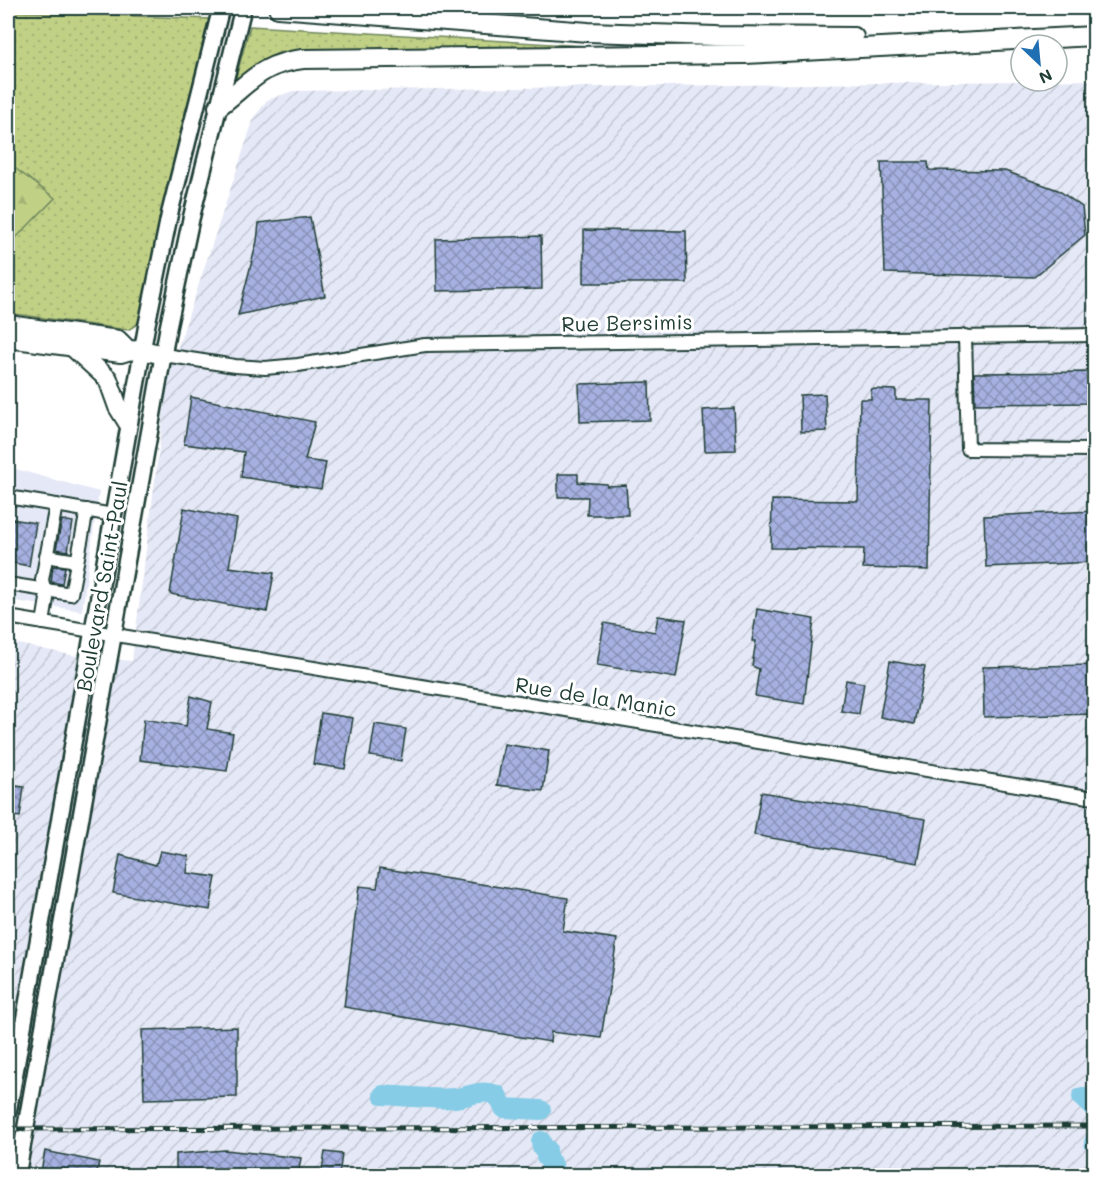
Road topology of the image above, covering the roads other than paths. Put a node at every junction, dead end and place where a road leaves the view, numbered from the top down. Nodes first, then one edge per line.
1 (221, 8) edge
2 (243, 8) edge
3 (278, 8) edge
4 (1095, 36) edge
5 (218, 107) junction
6 (8, 325) edge
7 (1095, 335) edge
8 (965, 336) junction
9 (8, 338) edge
10 (74, 348) junction
11 (135, 350) junction
12 (164, 355) junction
13 (128, 423) junction
14 (1095, 450) edge
15 (8, 497) edge
16 (56, 505) junction
17 (87, 510) junction
18 (112, 515) junction
19 (46, 556) junction
20 (77, 561) junction
21 (8, 584) edge
22 (45, 590) junction
23 (8, 617) edge
24 (43, 623) junction
25 (92, 632) junction
26 (114, 635) junction
27 (1095, 798) edge
28 (8, 1112) edge
29 (16, 1176) edge

1 - 11 main road, Boulevard Saint-Paul
2 - 5 main road, Boulevard Saint-Paul
3 - 4 highway
4 - 5 highway
5 - 12 main road, Boulevard Saint-Paul
6 - 11 highway
7 - 8 street, Rue Bersimis
8 - 12 street, Rue Bersimis
8 - 14 street
9 - 10 highway
10 - 11 highway
10 - 13 highway
11 - 12 highway
11 - 13 main road, Boulevard Saint-Paul
12 - 26 main road, Boulevard Saint-Paul
13 - 18 main road, Boulevard Saint-Paul
15 - 16 street
16 - 17 street
16 - 19 street
17 - 18 street
17 - 20 street
18 - 25 main road, Boulevard Saint-Paul
19 - 20 street
19 - 22 street
20 - 22 street
21 - 22 street
22 - 24 street
23 - 24 street, Rue de la Manic
24 - 25 street, Rue de la Manic
25 - 26 street, Rue de la Manic
25 - 28 main road, Boulevard Saint-Paul
26 - 27 street, Rue de la Manic
26 - 29 main road, Boulevard Saint-Paul

